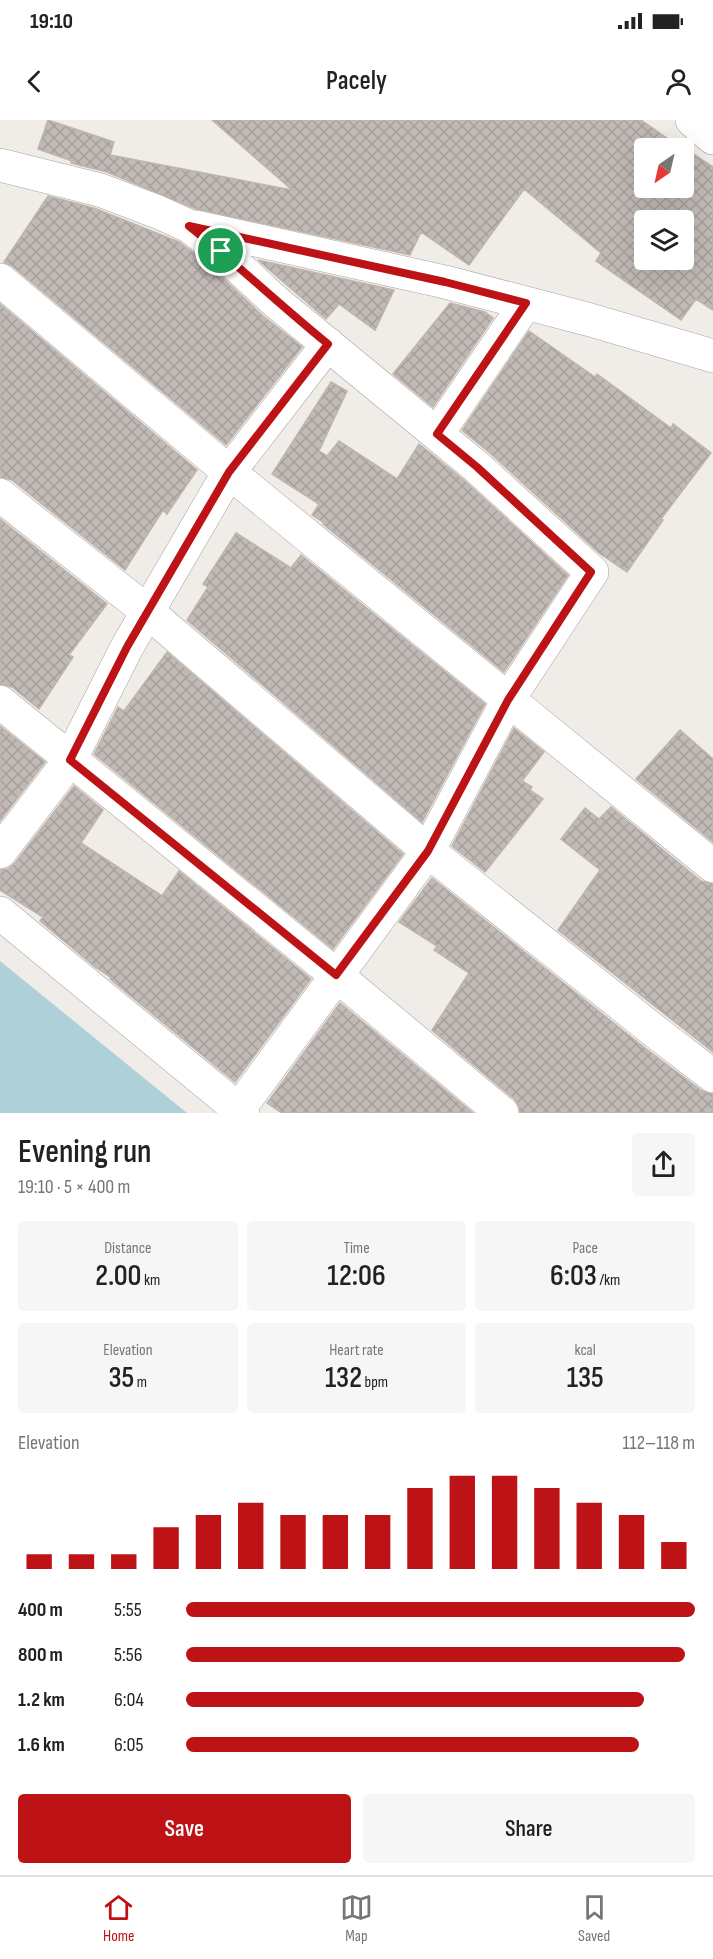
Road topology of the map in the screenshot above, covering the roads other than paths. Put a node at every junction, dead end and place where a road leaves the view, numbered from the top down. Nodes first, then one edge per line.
1 (692, 120) edge
2 (713, 138) edge
3 (0, 165) edge
4 (189, 226) junction
5 (0, 280) edge
6 (526, 303) junction
7 (328, 344) junction
8 (713, 356) edge
9 (437, 434) junction
10 (229, 472) junction
11 (0, 495) edge
12 (148, 612) junction
13 (508, 700) junction
14 (0, 702) edge
15 (70, 760) junction
16 (428, 851) junction
17 (0, 852) edge
18 (713, 866) edge
19 (0, 913) edge
20 (336, 975) junction
21 (713, 1076) edge
22 (239, 1112) edge
23 (502, 1113) edge

1 - 2 street
3 - 4 street
4 - 6 street
4 - 7 street
5 - 10 street
6 - 8 street
6 - 9 street
7 - 9 street
7 - 10 street
9 - 13 street
10 - 12 street
10 - 13 street
11 - 12 street
12 - 15 street
12 - 16 street
13 - 16 street
13 - 18 street
14 - 15 street
15 - 17 street
15 - 20 street
16 - 20 street
16 - 21 street
19 - 22 street
20 - 22 street
20 - 23 street

